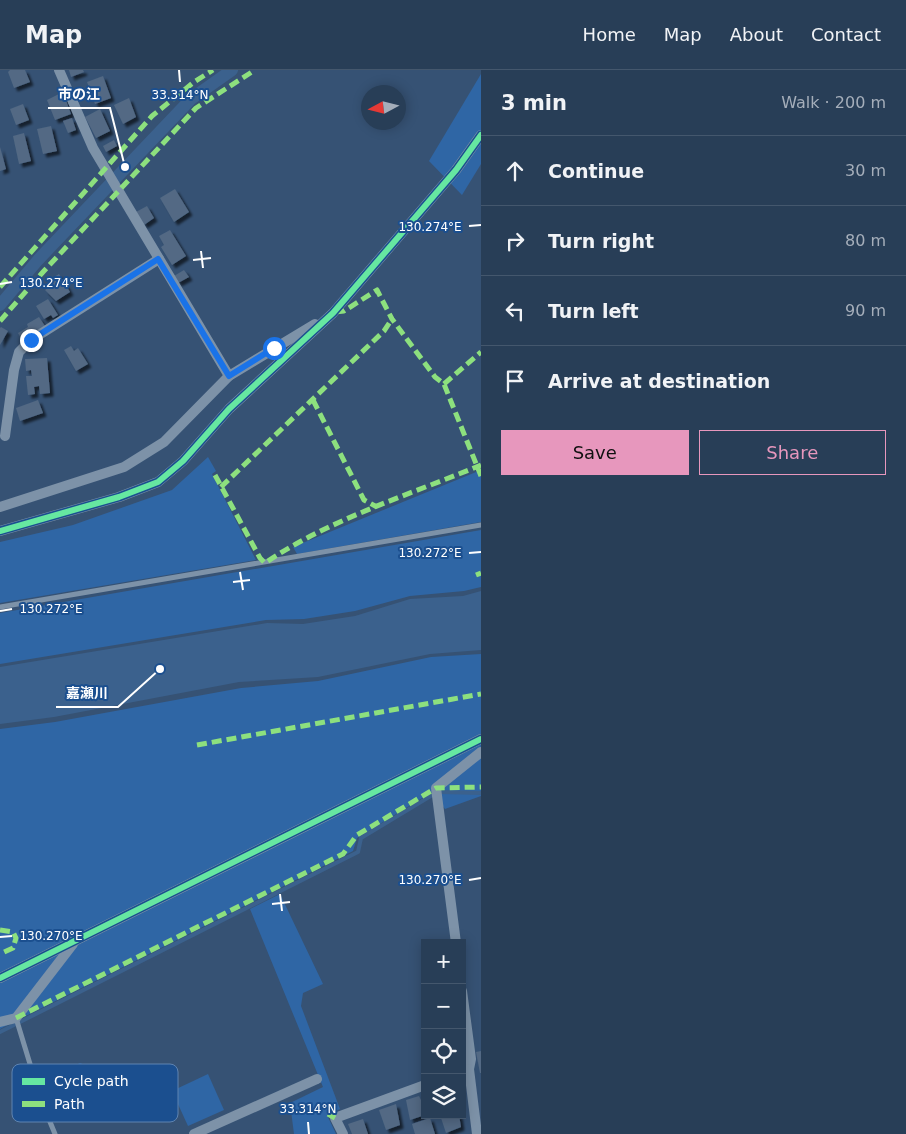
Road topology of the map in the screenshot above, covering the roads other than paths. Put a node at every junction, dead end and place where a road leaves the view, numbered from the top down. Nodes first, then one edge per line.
1 (59, 70) edge
2 (481, 136) edge
3 (158, 259) junction
4 (333, 313) junction
5 (229, 376) junction
6 (5, 436) dead end
7 (0, 507) edge
8 (481, 525) edge
9 (0, 531) edge
10 (0, 607) edge
11 (481, 739) edge
12 (481, 752) edge
13 (455, 939) edge
14 (75, 941) junction
15 (0, 978) edge
16 (0, 1022) edge
17 (466, 1022) edge
18 (17, 1023) junction
19 (30, 1064) edge
20 (466, 1070) edge
21 (317, 1079) dead end
22 (421, 1086) edge
23 (478, 1103) edge
24 (51, 1122) edge
25 (56, 1134) edge
26 (194, 1134) edge
27 (343, 1134) edge
28 (477, 1134) edge

1 - 3 street
2 - 4 street
3 - 5 street
3 - 6 street
4 - 5 street
4 - 9 street
5 - 7 street
8 - 10 lane
11 - 14 street
12 - 13 street
14 - 15 street
14 - 18 street
16 - 18 street
17 - 20 street
18 - 19 lane
20 - 23 street
21 - 26 street
22 - 27 street
23 - 28 street
24 - 25 lane

